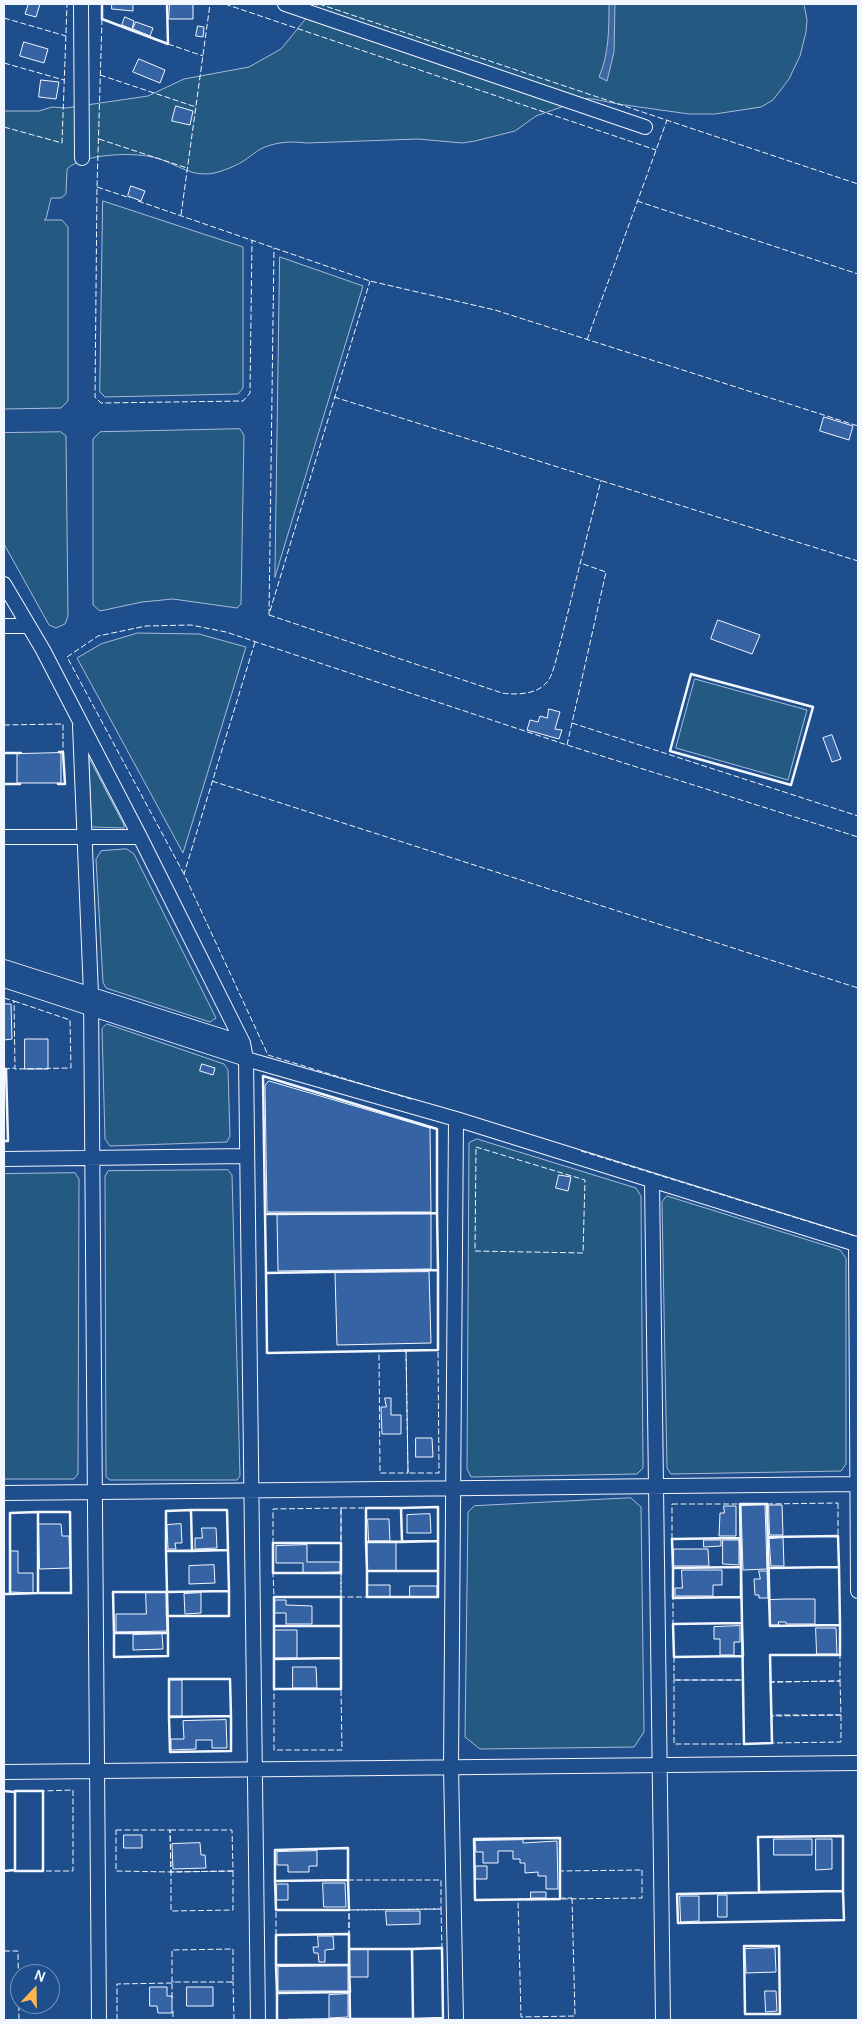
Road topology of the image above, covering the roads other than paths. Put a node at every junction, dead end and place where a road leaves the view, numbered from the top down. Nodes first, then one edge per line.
1 (81, 4) edge
2 (285, 4) edge
3 (645, 127) dead end
4 (82, 158) dead end
5 (4, 584) edge
6 (4, 626) edge
7 (28, 626) junction
8 (80, 721) junction
9 (4, 837) edge
10 (84, 838) junction
11 (140, 838) junction
12 (4, 966) edge
13 (4, 980) edge
14 (91, 1001) junction
15 (243, 1043) junction
16 (246, 1059) junction
17 (456, 1119) junction
18 (247, 1156) junction
19 (92, 1158) junction
20 (4, 1160) edge
21 (652, 1181) junction
22 (858, 1484) edge
23 (655, 1486) junction
24 (454, 1488) junction
25 (252, 1490) junction
26 (95, 1492) junction
27 (4, 1493) edge
28 (858, 1571) edge
29 (858, 1591) edge
30 (858, 1763) edge
31 (658, 1765) junction
32 (451, 1767) junction
33 (256, 1769) junction
34 (97, 1771) junction
35 (4, 1772) edge
36 (99, 2020) edge
37 (258, 2020) edge
38 (456, 2020) edge
39 (663, 2020) edge

1 - 4 street
2 - 3 street
5 - 7 street
6 - 7 street
7 - 8 street
8 - 10 street
8 - 11 street
9 - 10 street
10 - 11 street
10 - 14 street
11 - 15 street
12 - 14 street
13 - 14 street
14 - 15 street
14 - 16 street
14 - 19 street
15 - 16 street
16 - 17 street
16 - 18 street
17 - 21 street
17 - 24 street
18 - 19 street
18 - 25 street
19 - 20 street
19 - 26 street
21 - 22 street
21 - 23 street
22 - 23 street
22 - 28 street
23 - 24 street
23 - 31 street
24 - 25 street
24 - 32 street
25 - 26 street
25 - 33 street
26 - 27 street
26 - 34 street
28 - 29 street
30 - 31 street
31 - 32 street
31 - 39 street
32 - 33 street
32 - 38 street
33 - 34 street
33 - 37 street
34 - 35 street
34 - 36 street

